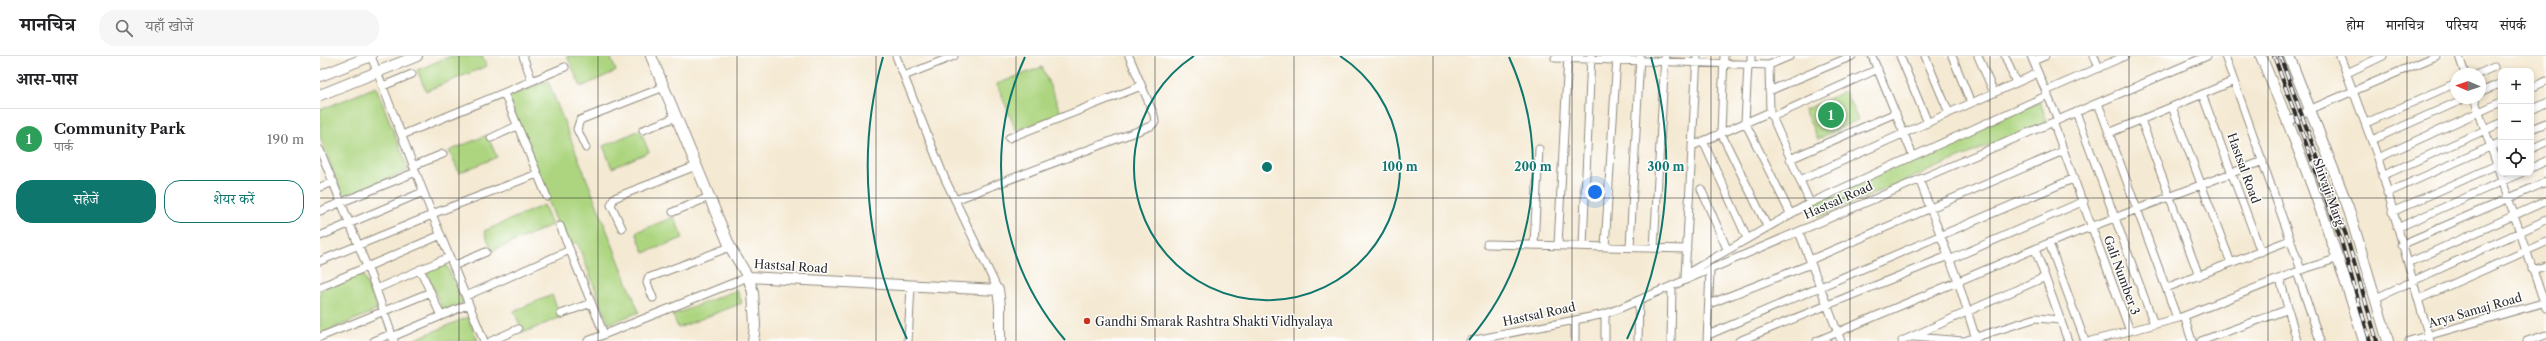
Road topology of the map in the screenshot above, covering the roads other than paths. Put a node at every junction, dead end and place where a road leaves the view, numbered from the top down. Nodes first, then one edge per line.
1 (371, 56) edge
2 (416, 56) edge
3 (523, 56) edge
4 (651, 56) edge
5 (896, 56) edge
6 (954, 56) edge
7 (1129, 56) edge
8 (1724, 56) edge
9 (1751, 56) edge
10 (1790, 56) edge
11 (1852, 56) edge
12 (1872, 56) edge
13 (1900, 56) edge
14 (1925, 56) edge
15 (1952, 56) edge
16 (1978, 56) edge
17 (2005, 56) edge
18 (2045, 56) edge
19 (2094, 56) edge
20 (2126, 56) edge
21 (2207, 56) edge
22 (2225, 56) edge
23 (2262, 56) edge
24 (2289, 56) edge
25 (2341, 56) edge
26 (2383, 56) edge
27 (2436, 56) edge
28 (2459, 56) edge
29 (1568, 57) edge
30 (1555, 58) dead end
31 (1591, 58) edge
32 (1616, 58) edge
33 (2032, 58) edge
34 (2117, 58) edge
35 (1640, 59) edge
36 (1665, 59) edge
37 (1697, 60) edge
38 (1724, 64) junction
39 (1749, 65) junction
40 (1769, 66) junction
41 (565, 67) dead end
42 (2494, 67) dead end
43 (2099, 68) junction
44 (2463, 68) edge
45 (1878, 69) junction
46 (2486, 70) edge
47 (377, 72) junction
48 (2038, 73) junction
49 (2347, 73) junction
50 (412, 74) dead end
51 (320, 76) edge
52 (904, 76) junction
53 (532, 81) junction
54 (2234, 81) junction
55 (2546, 81) edge
56 (2016, 83) junction
57 (2498, 85) edge
58 (383, 86) junction
59 (1141, 86) junction
60 (2450, 86) edge
61 (664, 87) junction
62 (2534, 87) edge
63 (2486, 90) edge
64 (1770, 91) junction
65 (2354, 91) junction
66 (504, 93) junction
67 (1994, 93) junction
68 (2047, 93) junction
69 (2202, 94) junction
70 (320, 95) edge
71 (1972, 103) junction
72 (2098, 103) junction
73 (2498, 103) edge
74 (2546, 103) edge
75 (2453, 104) edge
76 (2476, 104) edge
77 (2172, 106) junction
78 (2311, 109) junction
79 (2534, 109) edge
80 (2076, 112) junction
81 (2479, 112) junction
82 (1896, 113) junction
83 (1949, 113) junction
84 (1771, 114) junction
85 (676, 117) junction
86 (2141, 120) junction
87 (2056, 121) junction
88 (2290, 121) junction
89 (1745, 122) junction
90 (2546, 122) edge
91 (1928, 123) junction
92 (2366, 123) junction
93 (2498, 124) edge
94 (517, 126) junction
95 (2534, 128) edge
96 (644, 130) dead end
97 (2486, 130) junction
98 (1721, 133) junction
99 (2109, 133) junction
100 (1905, 134) junction
101 (402, 135) junction
102 (491, 138) dead end
103 (1009, 138) dead end
104 (2372, 140) junction
105 (1703, 141) junction
106 (2546, 142) edge
107 (2498, 143) edge
108 (1692, 146) junction
109 (2491, 146) junction
110 (586, 148) dead end
111 (2534, 148) edge
112 (1539, 149) dead end
113 (320, 150) edge
114 (2063, 151) junction
115 (443, 154) dead end
116 (1913, 156) junction
117 (2378, 158) junction
118 (1790, 159) junction
119 (322, 160) edge
120 (2263, 161) junction
121 (2546, 161) edge
122 (2498, 162) edge
123 (2498, 164) edge
124 (696, 166) junction
125 (2534, 167) edge
126 (414, 169) junction
127 (2233, 172) junction
128 (537, 174) junction
129 (2382, 176) junction
130 (2502, 176) edge
131 (2514, 176) edge
132 (2075, 178) junction
133 (1800, 180) junction
134 (1919, 180) junction
135 (2503, 181) junction
136 (334, 182) junction
137 (2546, 182) edge
138 (2202, 184) junction
139 (320, 187) edge
140 (1701, 189) dead end
141 (423, 192) junction
142 (2387, 192) junction
143 (2169, 196) junction
144 (547, 197) dead end
145 (709, 197) junction
146 (2509, 199) junction
147 (955, 200) junction
148 (2084, 201) junction
149 (2546, 201) edge
150 (342, 202) junction
151 (1810, 203) junction
152 (1930, 208) junction
153 (2138, 208) junction
154 (320, 211) edge
155 (673, 212) dead end
156 (2392, 212) junction
157 (1790, 213) junction
158 (432, 214) junction
159 (2516, 216) junction
160 (2115, 217) junction
161 (2546, 220) edge
162 (350, 224) junction
163 (560, 226) dead end
164 (1767, 226) junction
165 (2092, 226) junction
166 (622, 228) dead end
167 (2397, 228) junction
168 (1799, 232) junction
169 (2520, 233) junction
170 (440, 235) junction
171 (320, 236) edge
172 (1940, 236) junction
173 (1746, 238) junction
174 (2290, 240) junction
175 (2546, 242) edge
176 (2049, 243) junction
177 (1487, 244) dead end
178 (1534, 245) junction
179 (2401, 245) junction
180 (358, 246) junction
181 (1558, 246) junction
182 (1582, 246) junction
183 (730, 247) junction
184 (1605, 247) junction
185 (1630, 247) junction
186 (1654, 248) junction
187 (1687, 249) junction
188 (1727, 249) junction
189 (2035, 249) junction
190 (570, 250) junction
191 (2526, 251) junction
192 (486, 252) dead end
193 (2261, 252) junction
194 (449, 256) junction
195 (1949, 258) junction
196 (2339, 258) junction
197 (320, 261) edge
198 (1810, 262) junction
199 (2231, 263) junction
200 (2408, 263) junction
201 (367, 266) junction
202 (454, 266) junction
203 (2546, 266) edge
204 (420, 269) junction
205 (2532, 270) junction
206 (1710, 271) junction
207 (2299, 271) junction
208 (2198, 276) junction
209 (748, 277) junction
210 (2045, 277) junction
211 (1685, 278) junction
212 (2280, 278) junction
213 (2415, 281) junction
214 (1958, 282) junction
215 (320, 287) edge
216 (911, 287) junction
217 (1672, 287) junction
218 (1820, 287) junction
219 (2166, 288) junction
220 (376, 289) junction
221 (998, 290) junction
222 (431, 292) junction
223 (466, 296) junction
224 (653, 298) dead end
225 (2376, 298) junction
226 (2419, 299) junction
227 (1639, 301) junction
228 (591, 303) junction
229 (469, 304) junction
230 (1709, 304) junction
231 (2545, 304) edge
232 (1827, 306) junction
233 (2289, 309) junction
234 (1968, 311) junction
235 (383, 312) junction
236 (562, 314) dead end
237 (1605, 314) junction
238 (440, 316) junction
239 (2180, 317) junction
240 (1575, 320) junction
241 (2061, 320) junction
242 (2154, 324) junction
243 (518, 329) dead end
244 (2130, 331) junction
245 (1837, 332) junction
246 (604, 334) junction
247 (2546, 335) edge
248 (320, 337) edge
249 (392, 337) edge
250 (1911, 337) junction
251 (1708, 338) edge
252 (2429, 338) edge
253 (1976, 339) junction
254 (374, 341) edge
255 (484, 341) edge
256 (491, 341) edge
257 (588, 341) edge
258 (753, 341) edge
259 (908, 341) edge
260 (1000, 341) edge
261 (1470, 341) edge
262 (1575, 341) edge
263 (1605, 341) edge
264 (1638, 341) edge
265 (1671, 341) edge
266 (1739, 341) edge
267 (1817, 341) edge
268 (1841, 341) edge
269 (1902, 341) edge
270 (2068, 341) edge
271 (2085, 341) edge
272 (2091, 341) edge
273 (2192, 341) edge
274 (2201, 341) edge
275 (2297, 341) edge
276 (2320, 341) edge
277 (2364, 341) edge
278 (2388, 341) edge
279 (2409, 341) edge
280 (2527, 341) edge

1 - 47 street
1 - 51 street
2 - 47 street
3 - 53 street
4 - 61 street, Hastsal Road
5 - 52 street
6 - 52 street
7 - 59 street
8 - 38 street
9 - 39 street
10 - 40 street
11 - 64 street
12 - 45 street
13 - 91 street
14 - 83 street
15 - 71 street
16 - 67 street
17 - 56 street
18 - 33 street
19 - 43 street
20 - 34 street
21 - 72 street, Hastsal Road
22 - 54 street
23 - 88 street, Shivaji Marg
24 - 78 street, Shivaji Marg
25 - 49 street
26 - 49 street
27 - 65 street
28 - 44 street
29 - 30 street
29 - 31 street
29 - 181 street
31 - 32 street
31 - 182 street
32 - 35 street
32 - 184 street
33 - 48 street, Gali Number 3
34 - 43 street
35 - 36 street
35 - 185 street
36 - 37 street
36 - 186 street
37 - 38 street
37 - 108 street
38 - 39 street
38 - 98 street
39 - 40 street
39 - 89 street
40 - 64 street
41 - 53 street
42 - 46 street
43 - 68 street
45 - 82 street
45 - 84 street
47 - 58 street
47 - 70 street
48 - 56 street
48 - 68 street, Gali Number 3
49 - 65 street
50 - 58 street
52 - 147 street
53 - 66 street
54 - 69 street
54 - 120 street
55 - 62 street
56 - 67 street
57 - 63 street
58 - 101 street
59 - 103 street
59 - 147 street
60 - 92 street
61 - 85 street, Hastsal Road
61 - 110 street
64 - 84 street
65 - 78 street
65 - 92 street
66 - 94 street
66 - 101 street
67 - 71 street
68 - 87 street, Gali Number 3
68 - 116 street
69 - 77 street
69 - 127 street, Hastsal Road
71 - 83 street
72 - 80 street, Hastsal Road
72 - 99 street
73 - 81 street
74 - 79 street
75 - 104 street
76 - 81 street
77 - 86 street
77 - 138 street
78 - 88 street
78 - 225 street, Shivaji Marg
80 - 87 street, Hastsal Road
80 - 160 street
81 - 97 street
81 - 117 street
82 - 100 street
82 - 118 street
83 - 91 street
84 - 89 street
84 - 118 street
85 - 96 street
85 - 124 street, Hastsal Road
86 - 99 street
86 - 143 street
87 - 114 street, Gali Number 3
87 - 134 street, Hastsal Road
88 - 196 street, Shivaji Marg
89 - 98 street
89 - 157 street
90 - 95 street
91 - 100 street
92 - 104 street
93 - 97 street
94 - 102 street
94 - 128 street
97 - 109 street
97 - 129 street
98 - 105 street
98 - 164 street
99 - 153 street
100 - 116 street
100 - 133 street
101 - 126 street
104 - 117 street
105 - 108 street
105 - 173 street
106 - 111 street
107 - 109 street
108 - 187 street
109 - 122 street
109 - 142 street
112 - 178 street
113 - 119 street
114 - 132 street, Gali Number 3
114 - 152 street
115 - 126 street
116 - 151 street
117 - 129 street
118 - 133 street
119 - 136 street
120 - 127 street
120 - 174 street
121 - 125 street
123 - 156 street
124 - 145 street, Hastsal Road
124 - 166 street
126 - 141 street
126 - 150 street
127 - 138 street
127 - 193 street, Hastsal Road
128 - 144 street
128 - 158 street
129 - 142 street
130 - 135 street
131 - 135 street
132 - 148 street, Gali Number 3
132 - 172 street
133 - 151 street
134 - 152 street
134 - 168 street, Hastsal Road
135 - 146 street
135 - 167 street
136 - 139 street
136 - 150 street
137 - 146 street
138 - 143 street
138 - 199 street
140 - 188 street
141 - 158 street
141 - 162 street
142 - 156 street
143 - 153 street
143 - 208 street
145 - 155 street
145 - 183 street, Hastsal Road
146 - 159 street
146 - 179 street
147 - 221 street
148 - 165 street, Gali Number 3
148 - 195 street
149 - 159 street
150 - 154 street
150 - 162 street
151 - 157 street
152 - 172 street
152 - 198 street
153 - 160 street
153 - 219 street
156 - 167 street
157 - 164 street
158 - 170 street
158 - 180 street
159 - 169 street
159 - 200 street
160 - 165 street
160 - 242 street
161 - 169 street
162 - 171 street
162 - 180 street
163 - 190 street
164 - 173 street
165 - 176 street
165 - 244 street, Gali Number 3
167 - 179 street
168 - 198 street
168 - 206 street, Hastsal Road
169 - 191 street
169 - 213 street
170 - 194 street
170 - 201 street
172 - 195 street
172 - 218 street
173 - 188 street
174 - 193 street
174 - 207 street
175 - 191 street
176 - 189 street
176 - 271 street
177 - 178 street
178 - 181 street
179 - 200 street
180 - 197 street
180 - 201 street
181 - 182 street
182 - 184 street
183 - 209 street, Hastsal Road
183 - 224 street
184 - 185 street
185 - 186 street
186 - 187 street
187 - 211 street
188 - 211 street
189 - 210 street
189 - 214 street
190 - 223 street
190 - 228 street
191 - 205 street
191 - 226 street
192 - 202 street
193 - 199 street
194 - 202 street
194 - 204 street
195 - 214 street
195 - 232 street
196 - 207 street
196 - 277 street, Shivaji Marg
198 - 218 street
198 - 230 street
199 - 208 street
200 - 213 street
201 - 215 street
201 - 220 street
202 - 223 street
203 - 205 street
204 - 220 street
204 - 222 street
205 - 231 street
206 - 211 street, Hastsal Road
206 - 230 street
207 - 212 street
207 - 276 street
208 - 219 street
209 - 216 street, Hastsal Road
209 - 246 street
209 - 258 street
210 - 234 street
210 - 241 street
211 - 217 street, Hastsal Road
212 - 233 street
212 - 239 street
213 - 225 street
213 - 226 street
214 - 234 street
214 - 245 street
216 - 221 street, Hastsal Road
216 - 259 street
217 - 227 street, Hastsal Road
217 - 265 street
218 - 232 street
218 - 251 street
219 - 239 street
220 - 235 street
221 - 260 street
222 - 235 street
222 - 238 street
223 - 229 street
225 - 278 street, Shivaji Marg
226 - 252 street
227 - 237 street, Hastsal Road
227 - 264 street
228 - 236 street
228 - 246 street
229 - 238 street
229 - 255 street
230 - 251 street
231 - 252 street, Arya Samaj Road
232 - 245 street
232 - 266 street
233 - 274 street
233 - 275 street
234 - 250 street
234 - 253 street
235 - 248 street
235 - 249 street
237 - 240 street, Hastsal Road
237 - 263 street
238 - 249 street
239 - 242 street
239 - 273 street
240 - 261 street, Hastsal Road
240 - 262 street
241 - 253 street
241 - 270 street
242 - 244 street
243 - 256 street
244 - 272 street
245 - 267 street
245 - 268 street
246 - 257 street
247 - 280 street
249 - 254 street
250 - 253 street
250 - 269 street
252 - 279 street, Arya Samaj Road

